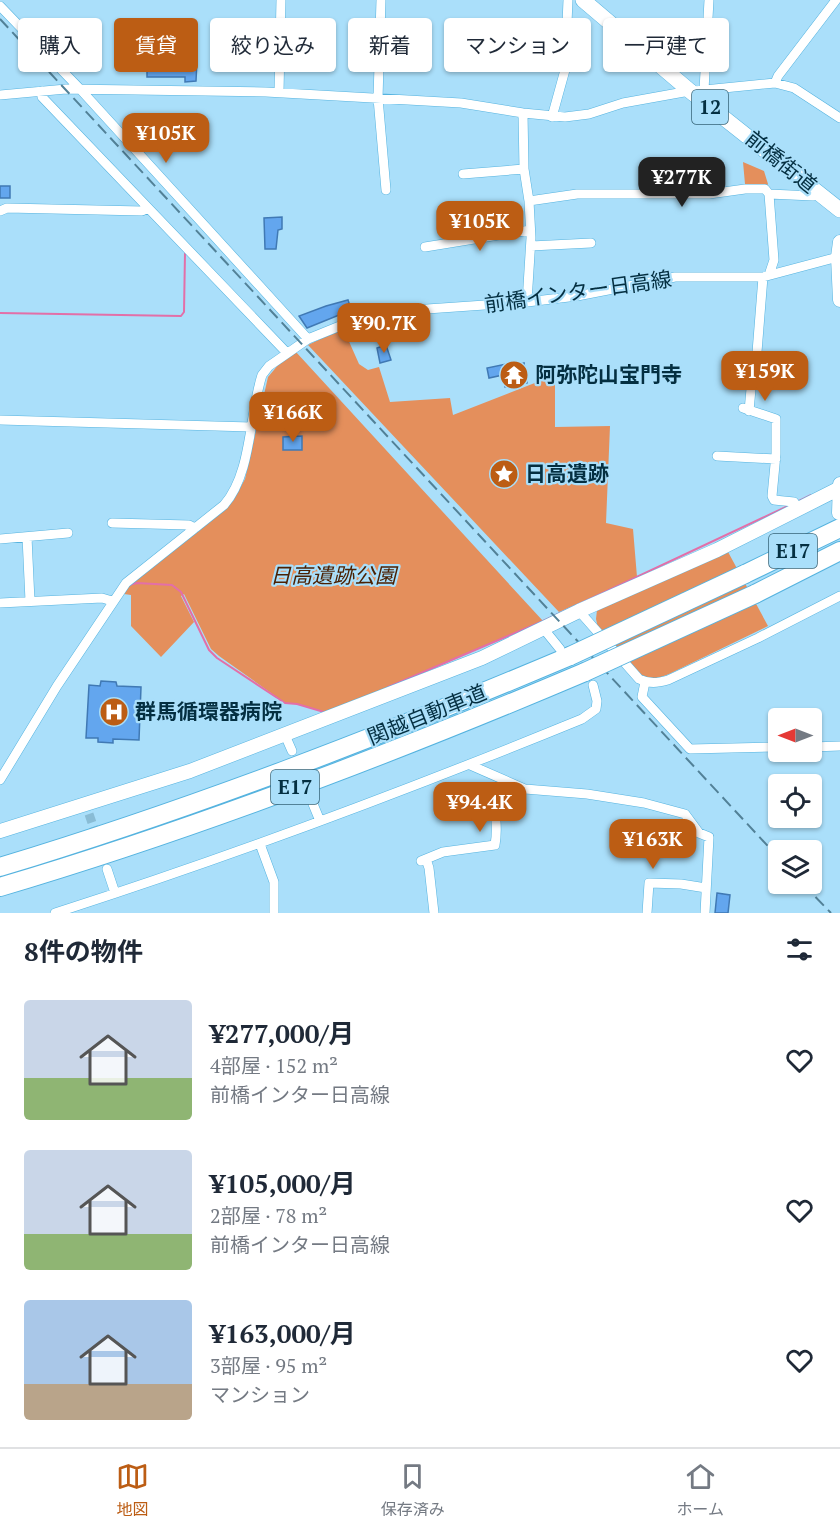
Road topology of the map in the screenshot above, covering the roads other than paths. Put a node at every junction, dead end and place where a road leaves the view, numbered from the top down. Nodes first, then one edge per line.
1 (281, 0) edge
2 (381, 0) edge
3 (568, 0) edge
4 (583, 0) edge
5 (709, 0) edge
6 (836, 0) edge
7 (0, 6) edge
8 (775, 83) junction
9 (80, 89) junction
10 (42, 91) junction
11 (697, 91) junction
12 (279, 92) junction
13 (0, 95) edge
14 (378, 98) junction
15 (523, 113) junction
16 (552, 117) junction
17 (840, 117) edge
18 (524, 169) junction
19 (463, 174) dead end
20 (386, 190) dead end
21 (817, 192) junction
22 (769, 194) junction
23 (530, 201) junction
24 (148, 208) junction
25 (840, 210) edge
26 (0, 211) edge
27 (531, 230) junction
28 (840, 242) edge
29 (591, 243) dead end
30 (531, 246) junction
31 (425, 247) dead end
32 (838, 256) junction
33 (766, 276) junction
34 (840, 300) edge
35 (527, 302) junction
36 (308, 339) junction
37 (287, 353) junction
38 (0, 420) edge
39 (251, 427) junction
40 (717, 456) dead end
41 (776, 459) junction
42 (840, 487) edge
43 (798, 508) junction
44 (839, 521) edge
45 (112, 523) dead end
46 (195, 528) junction
47 (68, 533) dead end
48 (27, 537) junction
49 (0, 539) edge
50 (840, 551) edge
51 (840, 596) edge
52 (30, 601) junction
53 (112, 601) junction
54 (0, 603) edge
55 (579, 611) junction
56 (543, 628) junction
57 (565, 653) junction
58 (589, 679) junction
59 (645, 682) junction
60 (285, 735) junction
61 (840, 746) edge
62 (768, 747) edge
63 (822, 747) edge
64 (292, 751) dead end
65 (470, 765) junction
66 (502, 779) junction
67 (0, 780) edge
68 (313, 804) tunnel mouth
69 (320, 821) junction
70 (0, 831) edge
71 (260, 844) junction
72 (0, 867) edge
73 (63, 868) junction
74 (107, 869) tunnel mouth
75 (0, 887) edge
76 (706, 888) junction
77 (115, 892) junction
78 (0, 895) edge
79 (79, 909) edge
80 (55, 913) edge
81 (274, 913) edge
82 (434, 913) edge
83 (647, 913) edge
84 (705, 913) edge

1 - 12 street
2 - 14 street
3 - 16 street
4 - 11 main road, 前橋街道 / 12
5 - 11 street
6 - 8 street
7 - 9 street
8 - 11 street
8 - 17 street
9 - 10 street
9 - 12 street
9 - 36 street
10 - 13 street
10 - 24 street
11 - 16 street
11 - 21 main road, 前橋街道 / 12
12 - 14 street
14 - 15 street
14 - 20 street
15 - 16 street
15 - 18 street
18 - 19 street
18 - 23 street
21 - 22 street
21 - 25 main road, 前橋街道 / 12
22 - 23 street
22 - 33 street
23 - 27 street
24 - 26 street
24 - 37 street
27 - 30 street
27 - 31 street
28 - 32 street
29 - 30 street
30 - 35 street
32 - 33 street, 前橋インター日高線
32 - 34 street
33 - 35 street, 前橋インター日高線
33 - 41 street
35 - 36 street, 前橋インター日高線
36 - 37 street, 前橋インター日高線
37 - 39 street, 前橋インター日高線
38 - 39 street
39 - 46 street, 前橋インター日高線
40 - 41 street
41 - 43 street
42 - 43 street
42 - 44 street
43 - 55 street
44 - 57 highway, 関越自動車道 / E17, bridge
45 - 46 street
46 - 53 street, 前橋インター日高線
47 - 48 street
48 - 49 street
48 - 52 street
50 - 58 highway, 関越自動車道 / E17, bridge
51 - 59 street
52 - 53 street
52 - 54 street
53 - 67 street, 前橋インター日高線
55 - 56 street
55 - 59 street
56 - 57 street
56 - 60 street
57 - 72 highway, 関越自動車道 / E17
58 - 65 street
58 - 73 highway, 関越自動車道 / E17
59 - 62 street
60 - 64 street
60 - 70 street
61 - 63 street
65 - 66 street
65 - 69 street
66 - 76 street
66 - 82 street
68 - 69 street
69 - 71 street
71 - 77 street
71 - 81 street
73 - 75 highway, 関越自動車道 / E17
73 - 78 highway
74 - 77 street
76 - 83 street
76 - 84 street
77 - 79 street
79 - 80 street

